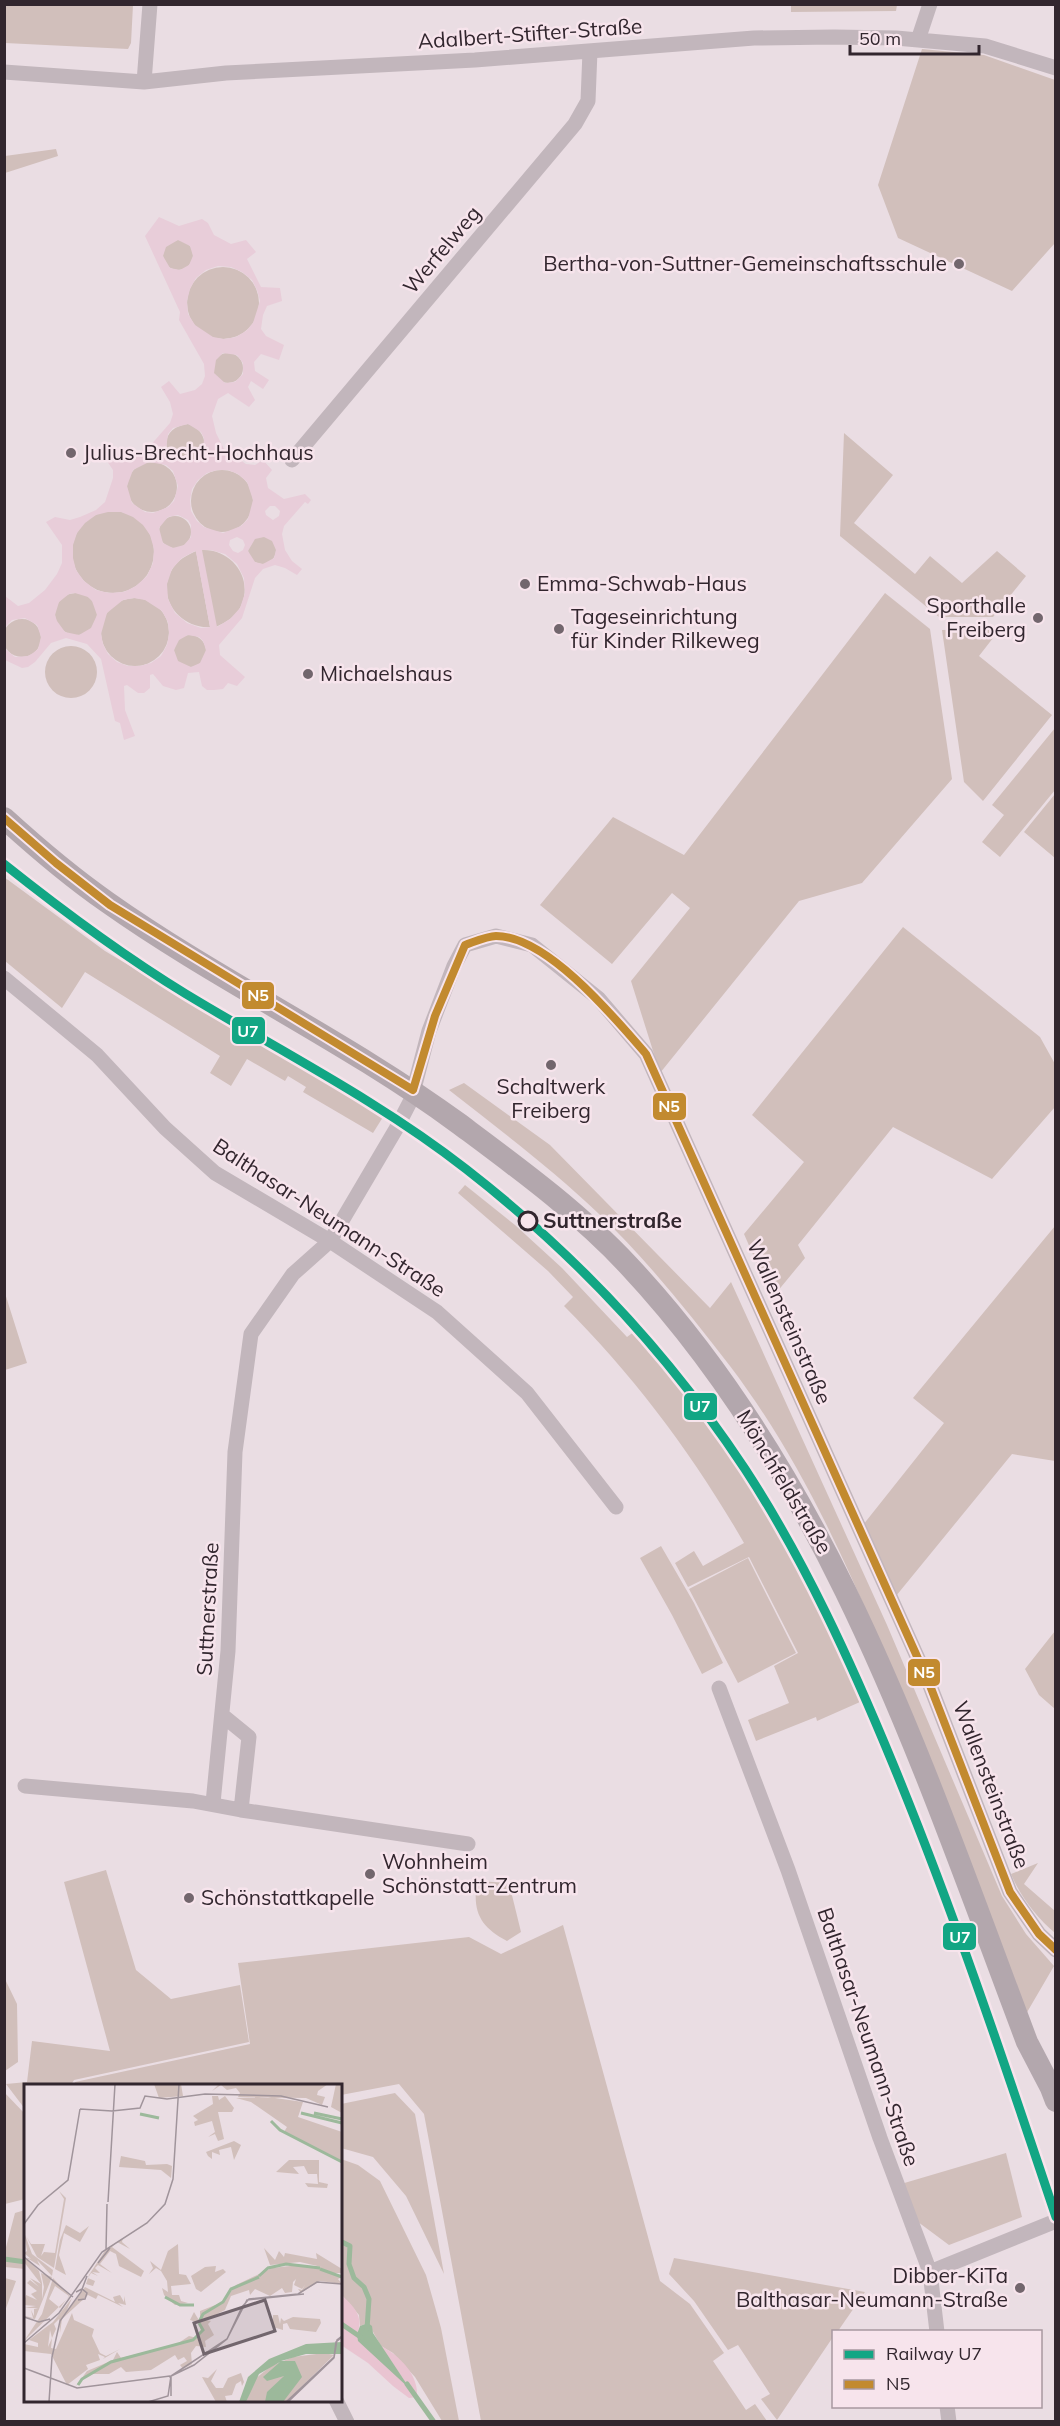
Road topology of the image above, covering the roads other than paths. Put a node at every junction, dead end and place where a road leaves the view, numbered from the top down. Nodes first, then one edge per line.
1 (150, 4) edge
2 (930, 4) edge
3 (918, 40) junction
4 (590, 51) junction
5 (1056, 68) edge
6 (4, 72) edge
7 (144, 82) junction
8 (292, 460) dead end
9 (4, 819) edge
10 (4, 978) edge
11 (413, 1090) junction
12 (330, 1241) junction
13 (616, 1506) dead end
14 (718, 1688) dead end
15 (222, 1715) junction
16 (25, 1786) dead end
17 (213, 1803) junction
18 (241, 1810) junction
19 (468, 1844) dead end
20 (1056, 1950) edge
21 (1056, 2101) edge
22 (1056, 2221) edge
23 (930, 2272) junction
24 (937, 2330) edge
25 (337, 2402) edge
26 (347, 2421) edge

1 - 7 street
2 - 3 street
3 - 4 street, Adalbert-Stifter-Straße
3 - 5 street, Adalbert-Stifter-Straße
4 - 7 street, Adalbert-Stifter-Straße
4 - 8 street, Werfelweg
6 - 7 street, Adalbert-Stifter-Straße
9 - 11 main road, Mönchfeldstraße
10 - 12 street, Balthasar-Neumann-Straße
11 - 12 street, Suttnerstraße
11 - 20 street, Wallensteinstraße
11 - 21 main road, Mönchfeldstraße
12 - 13 street, Balthasar-Neumann-Straße
12 - 15 street, Suttnerstraße
14 - 23 street, Balthasar-Neumann-Straße
15 - 17 street, Suttnerstraße
15 - 18 street
16 - 17 street
17 - 18 street
18 - 19 street
22 - 23 street
23 - 24 street, Balthasar-Neumann-Straße
25 - 26 street

